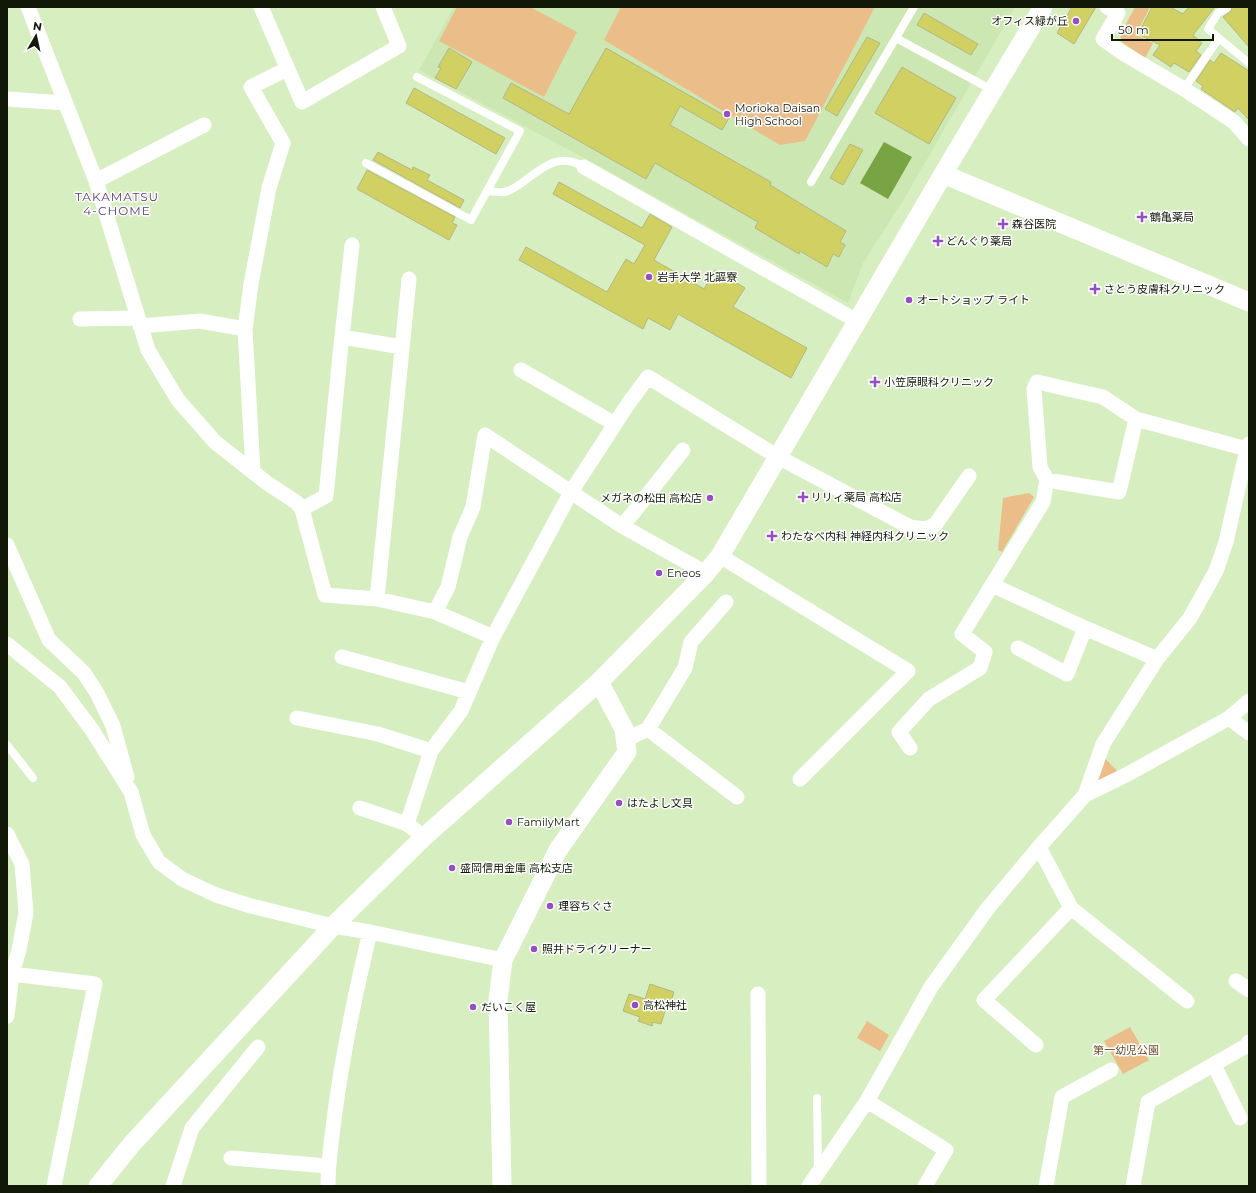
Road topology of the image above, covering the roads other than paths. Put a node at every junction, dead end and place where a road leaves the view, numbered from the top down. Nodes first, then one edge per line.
1 (28, 7) edge
2 (261, 7) edge
3 (383, 7) edge
4 (914, 7) edge
5 (1043, 7) edge
6 (1226, 7) edge
7 (1115, 9) edge
8 (896, 38) junction
9 (1219, 38) junction
10 (1249, 63) edge
11 (287, 69) junction
12 (416, 77) dead end
13 (1184, 89) junction
14 (994, 90) junction
15 (7, 99) edge
16 (65, 103) junction
17 (204, 125) dead end
18 (1249, 139) edge
19 (366, 163) dead end
20 (584, 167) joint
21 (943, 174) junction
22 (96, 181) junction
23 (811, 182) dead end
24 (488, 191) junction
25 (352, 245) dead end
26 (409, 279) dead end
27 (1249, 302) edge
28 (80, 319) dead end
29 (857, 321) junction
30 (139, 322) junction
31 (245, 329) junction
32 (342, 337) junction
33 (402, 347) junction
34 (521, 370) dead end
35 (1136, 419) junction
36 (616, 424) junction
37 (1248, 446) edge
38 (683, 450) dead end
39 (778, 457) junction
40 (253, 472) junction
41 (969, 476) dead end
42 (1047, 480) junction
43 (571, 492) junction
44 (302, 509) junction
45 (622, 526) junction
46 (7, 545) edge
47 (720, 556) junction
48 (706, 573) junction
49 (992, 585) junction
50 (377, 599) junction
51 (726, 602) dead end
52 (435, 612) junction
53 (1085, 628) junction
54 (493, 637) junction
55 (7, 644) edge
56 (1018, 648) dead end
57 (342, 657) dead end
58 (1157, 659) junction
59 (599, 682) junction
60 (469, 692) junction
61 (1249, 701) edge
62 (297, 718) dead end
63 (1229, 718) junction
64 (648, 730) junction
65 (1249, 733) edge
66 (625, 740) junction
67 (7, 745) edge
68 (910, 748) dead end
69 (431, 751) junction
70 (33, 778) dead end
71 (800, 779) dead end
72 (130, 792) junction
73 (1085, 795) junction
74 (737, 797) dead end
75 (360, 808) dead end
76 (407, 824) junction
77 (7, 834) edge
78 (424, 837) junction
79 (1039, 847) junction
80 (1071, 908) junction
81 (333, 926) junction
82 (370, 932) junction
83 (13, 948) edge
84 (503, 960) junction
85 (12, 974) junction
86 (1236, 980) dead end
87 (1249, 990) edge
88 (758, 994) dead end
89 (1187, 1000) dead end
90 (7, 1016) edge
91 (1249, 1042) edge
92 (1036, 1045) dead end
93 (258, 1047) dead end
94 (1214, 1065) junction
95 (1111, 1070) dead end
96 (817, 1098) dead end
97 (867, 1101) junction
98 (1240, 1118) dead end
99 (231, 1158) dead end
100 (328, 1166) junction
101 (818, 1172) junction
102 (54, 1186) edge
103 (98, 1186) edge
104 (173, 1186) edge
105 (328, 1186) edge
106 (502, 1186) edge
107 (759, 1186) edge
108 (809, 1186) edge
109 (925, 1186) edge
110 (1046, 1186) edge
111 (1133, 1186) edge

1 - 16 street
2 - 11 street
3 - 11 street
4 - 8 lane
5 - 14 street
6 - 9 lane
7 - 13 street
8 - 14 lane
8 - 23 lane
9 - 10 lane
9 - 13 lane
11 - 31 street
12 - 24 lane
13 - 18 street
14 - 21 street
15 - 16 street
16 - 22 street
17 - 22 street
19 - 24 lane
20 - 24 lane
20 - 29 street
21 - 27 street
21 - 29 street
22 - 30 street
25 - 32 street
26 - 33 street
28 - 30 street
29 - 39 street
30 - 31 street
30 - 40 street
31 - 40 street
32 - 33 street
32 - 44 street
33 - 50 street
34 - 36 street
35 - 37 street
35 - 42 street
35 - 42 street
36 - 39 street
36 - 43 street
37 - 58 street
38 - 45 street
39 - 41 street
39 - 47 street
40 - 44 street
42 - 49 street
43 - 45 street
43 - 52 street
43 - 54 street
44 - 50 street
45 - 48 street
46 - 72 street
47 - 48 street
47 - 71 street
48 - 59 street
49 - 53 street
49 - 68 street
50 - 52 street
51 - 64 street
52 - 54 street
53 - 56 street
53 - 58 street
54 - 60 street
55 - 72 street
57 - 60 street
58 - 73 street
59 - 66 street
59 - 78 street
60 - 69 street
61 - 63 street
62 - 69 street
63 - 65 street
63 - 73 street
64 - 66 street
64 - 74 street
66 - 84 street
67 - 70 lane
69 - 76 street
72 - 81 street
73 - 79 street
75 - 76 street
76 - 78 street
77 - 83 street
78 - 81 street
79 - 80 street
79 - 97 street
80 - 89 street
80 - 92 street
81 - 82 street
81 - 103 street
82 - 84 street
82 - 100 street
83 - 85 street
84 - 106 street
85 - 90 street
85 - 102 street
86 - 87 street
88 - 107 street
91 - 94 street
93 - 104 street
94 - 98 street
94 - 111 street
95 - 110 street
96 - 101 lane
97 - 101 street
97 - 109 street
99 - 100 street
100 - 105 street
101 - 108 street

